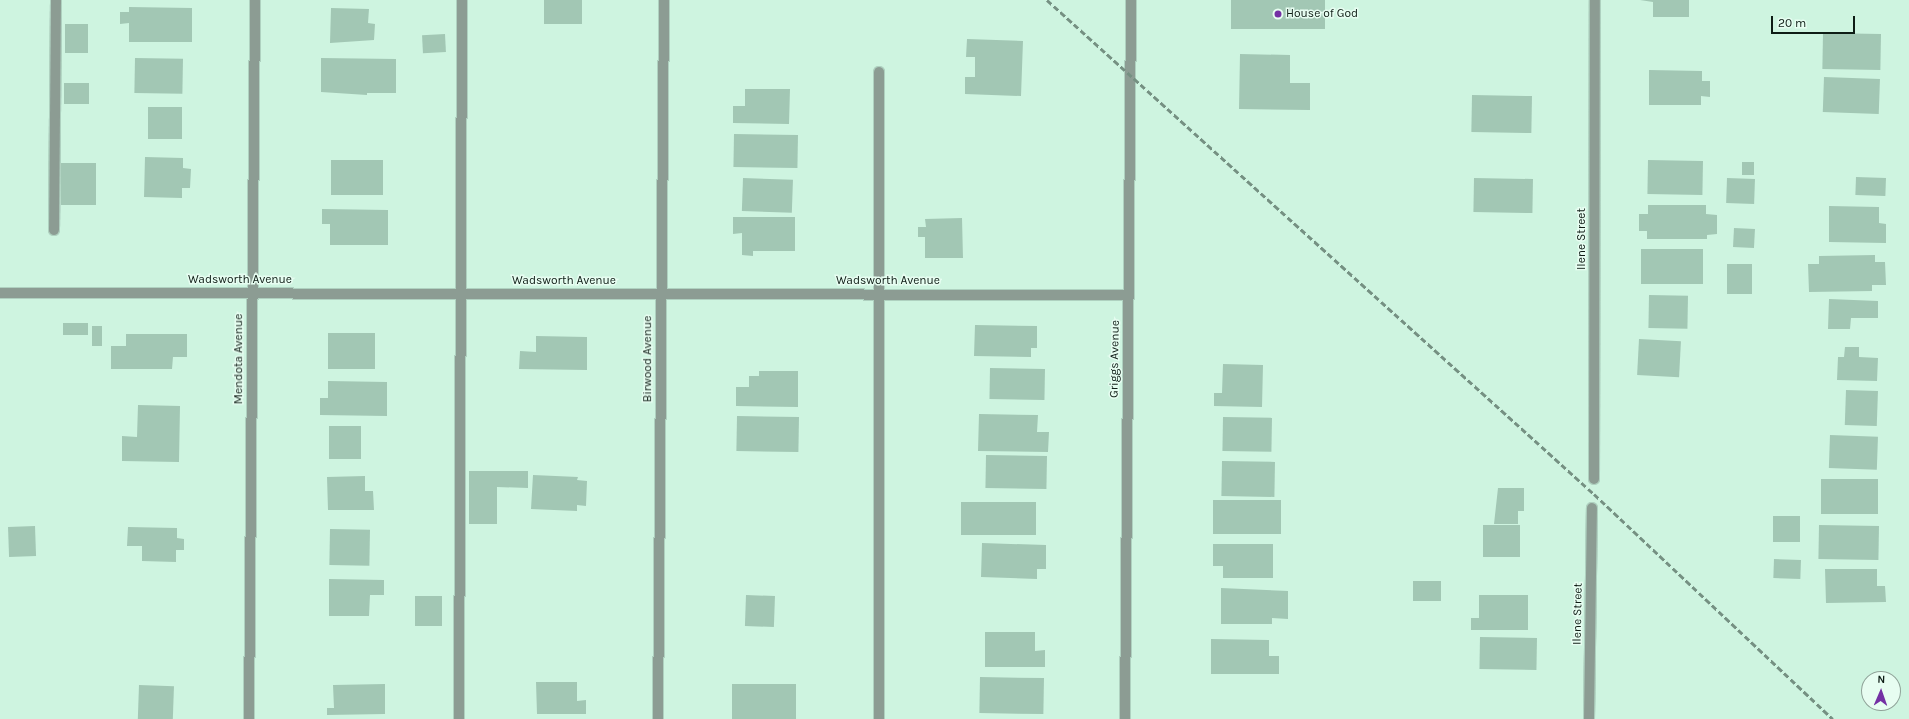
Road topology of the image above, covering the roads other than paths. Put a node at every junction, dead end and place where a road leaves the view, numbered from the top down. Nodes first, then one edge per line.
1 (56, 0) edge
2 (255, 0) edge
3 (462, 0) edge
4 (664, 0) edge
5 (1131, 0) edge
6 (1595, 0) edge
7 (879, 72) dead end
8 (54, 230) dead end
9 (0, 293) edge
10 (253, 293) junction
11 (462, 293) junction
12 (662, 294) junction
13 (879, 294) junction
14 (1129, 295) junction
15 (1594, 479) dead end
16 (1592, 508) dead end
17 (249, 719) edge
18 (458, 719) edge
19 (658, 719) edge
20 (880, 719) edge
21 (1125, 719) edge
22 (1589, 719) edge

1 - 8 street
2 - 10 street, Mendota Avenue
3 - 11 street
4 - 12 street, Birwood Avenue
5 - 14 street, Griggs Avenue
6 - 15 street, Ilene Street
7 - 13 street
9 - 10 street, Wadsworth Avenue
10 - 11 street, Wadsworth Avenue
10 - 17 street, Mendota Avenue
11 - 12 street, Wadsworth Avenue
11 - 18 street
12 - 13 street, Wadsworth Avenue
12 - 19 street, Birwood Avenue
13 - 14 street, Wadsworth Avenue
13 - 20 street
14 - 21 street, Griggs Avenue
16 - 22 street, Ilene Street

